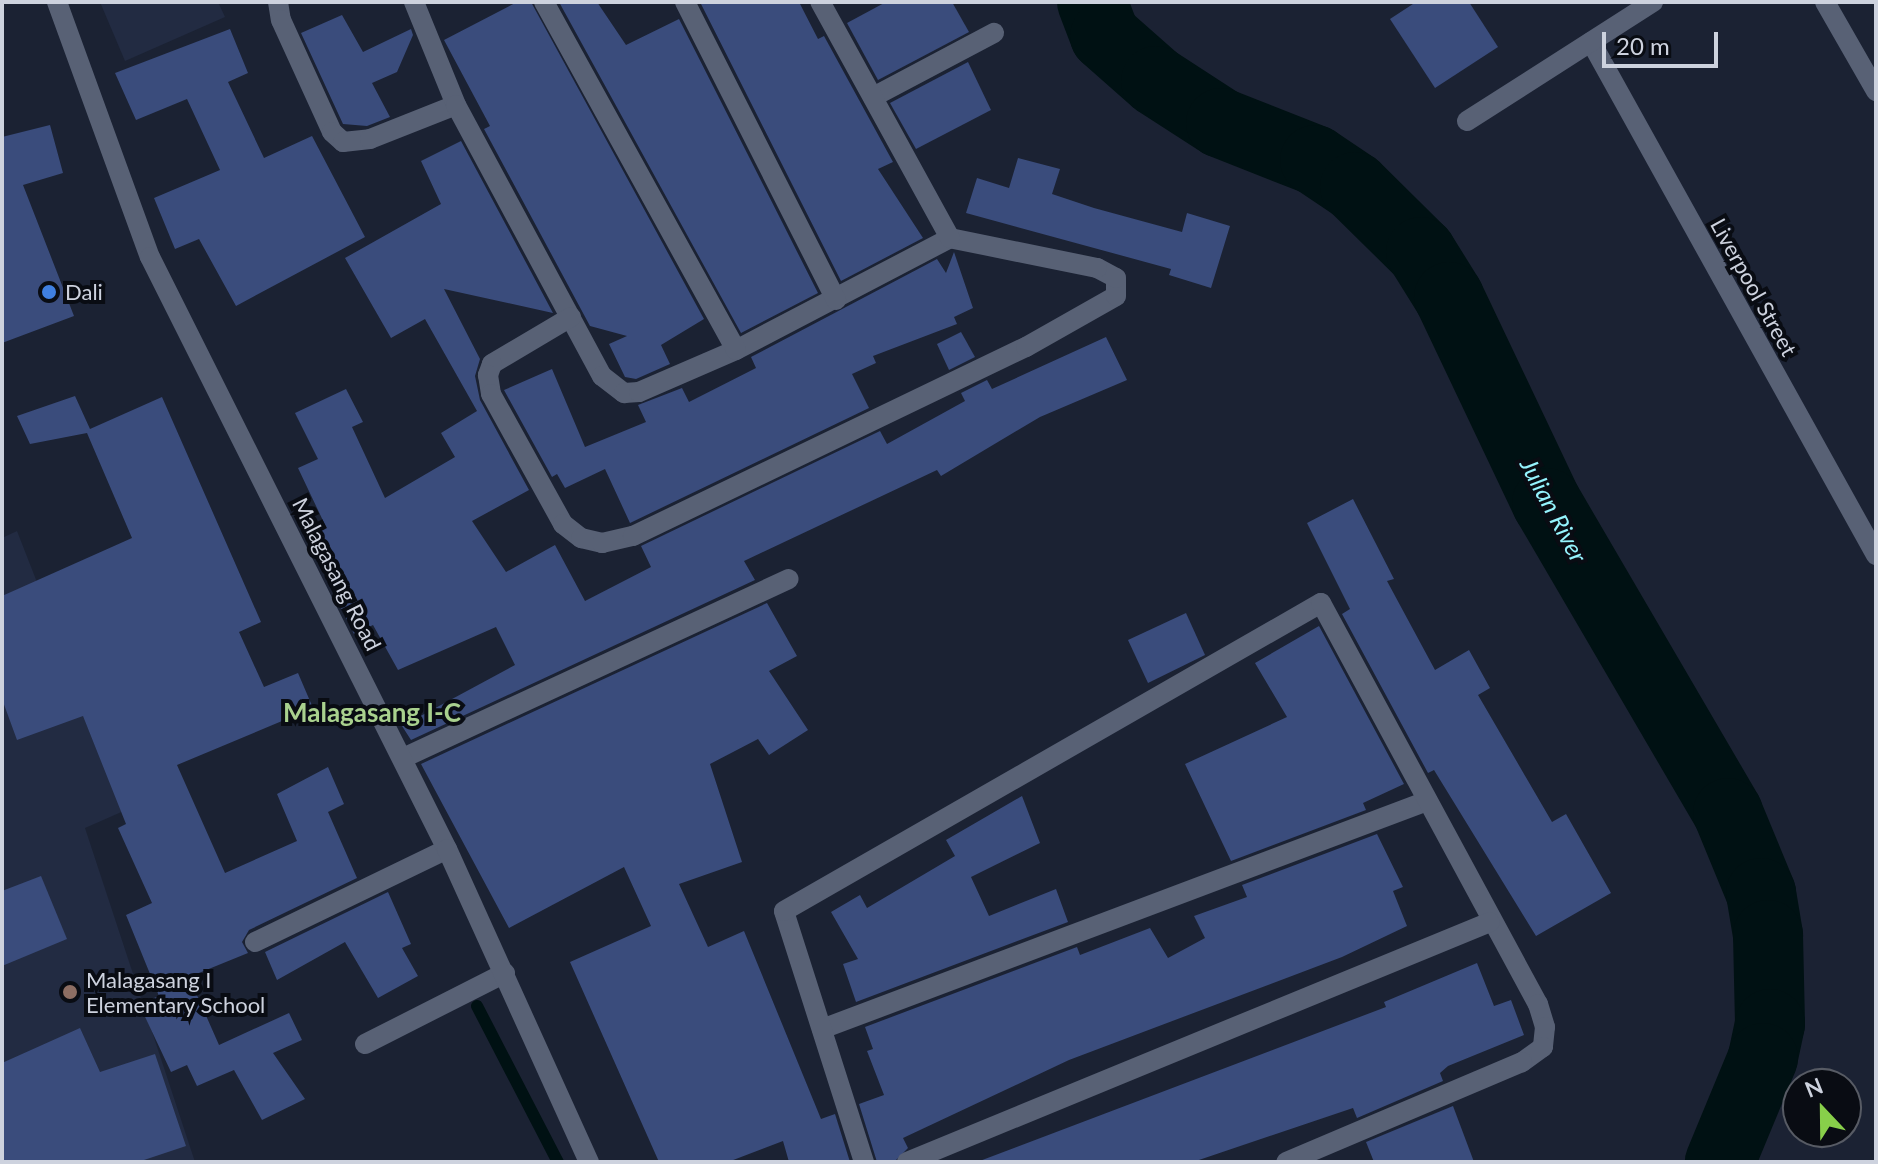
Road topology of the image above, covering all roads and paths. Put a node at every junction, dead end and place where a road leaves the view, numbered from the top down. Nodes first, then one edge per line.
1 (57, 2) edge
2 (278, 2) edge
3 (414, 2) edge
4 (544, 2) edge
5 (685, 2) edge
6 (820, 2) edge
7 (1653, 2) edge
8 (1825, 2) edge
9 (994, 33) dead end
10 (1591, 42) junction
11 (1876, 91) edge
12 (873, 97) junction
13 (456, 105) junction
14 (1467, 121) dead end
15 (950, 238) junction
16 (836, 300) junction
17 (571, 317) junction
18 (736, 350) junction
19 (1876, 555) edge
20 (789, 579) dead end
21 (403, 758) junction
22 (1427, 801) junction
23 (447, 849) junction
24 (1490, 922) junction
25 (255, 942) dead end
26 (505, 973) junction
27 (822, 1029) junction
28 (365, 1044) dead end
29 (589, 1162) edge
30 (864, 1162) edge
31 (907, 1162) edge
32 (1286, 1162) edge

1 - 21 street, Malagasang Road
2 - 13 street
3 - 13 street
4 - 18 street
5 - 16 street
6 - 12 street
7 - 10 street
8 - 11 street
9 - 12 street
10 - 14 street
10 - 19 street, Liverpool Street
12 - 15 street
13 - 17 street
15 - 16 street
15 - 17 street
16 - 18 street
17 - 18 street
20 - 21 street
21 - 23 street, Malagasang Road
22 - 24 street
22 - 27 street
22 - 27 street
23 - 25 street
23 - 26 street, Malagasang Road
24 - 31 street
24 - 32 street
26 - 28 street
26 - 29 street, Malagasang Road
27 - 30 street

